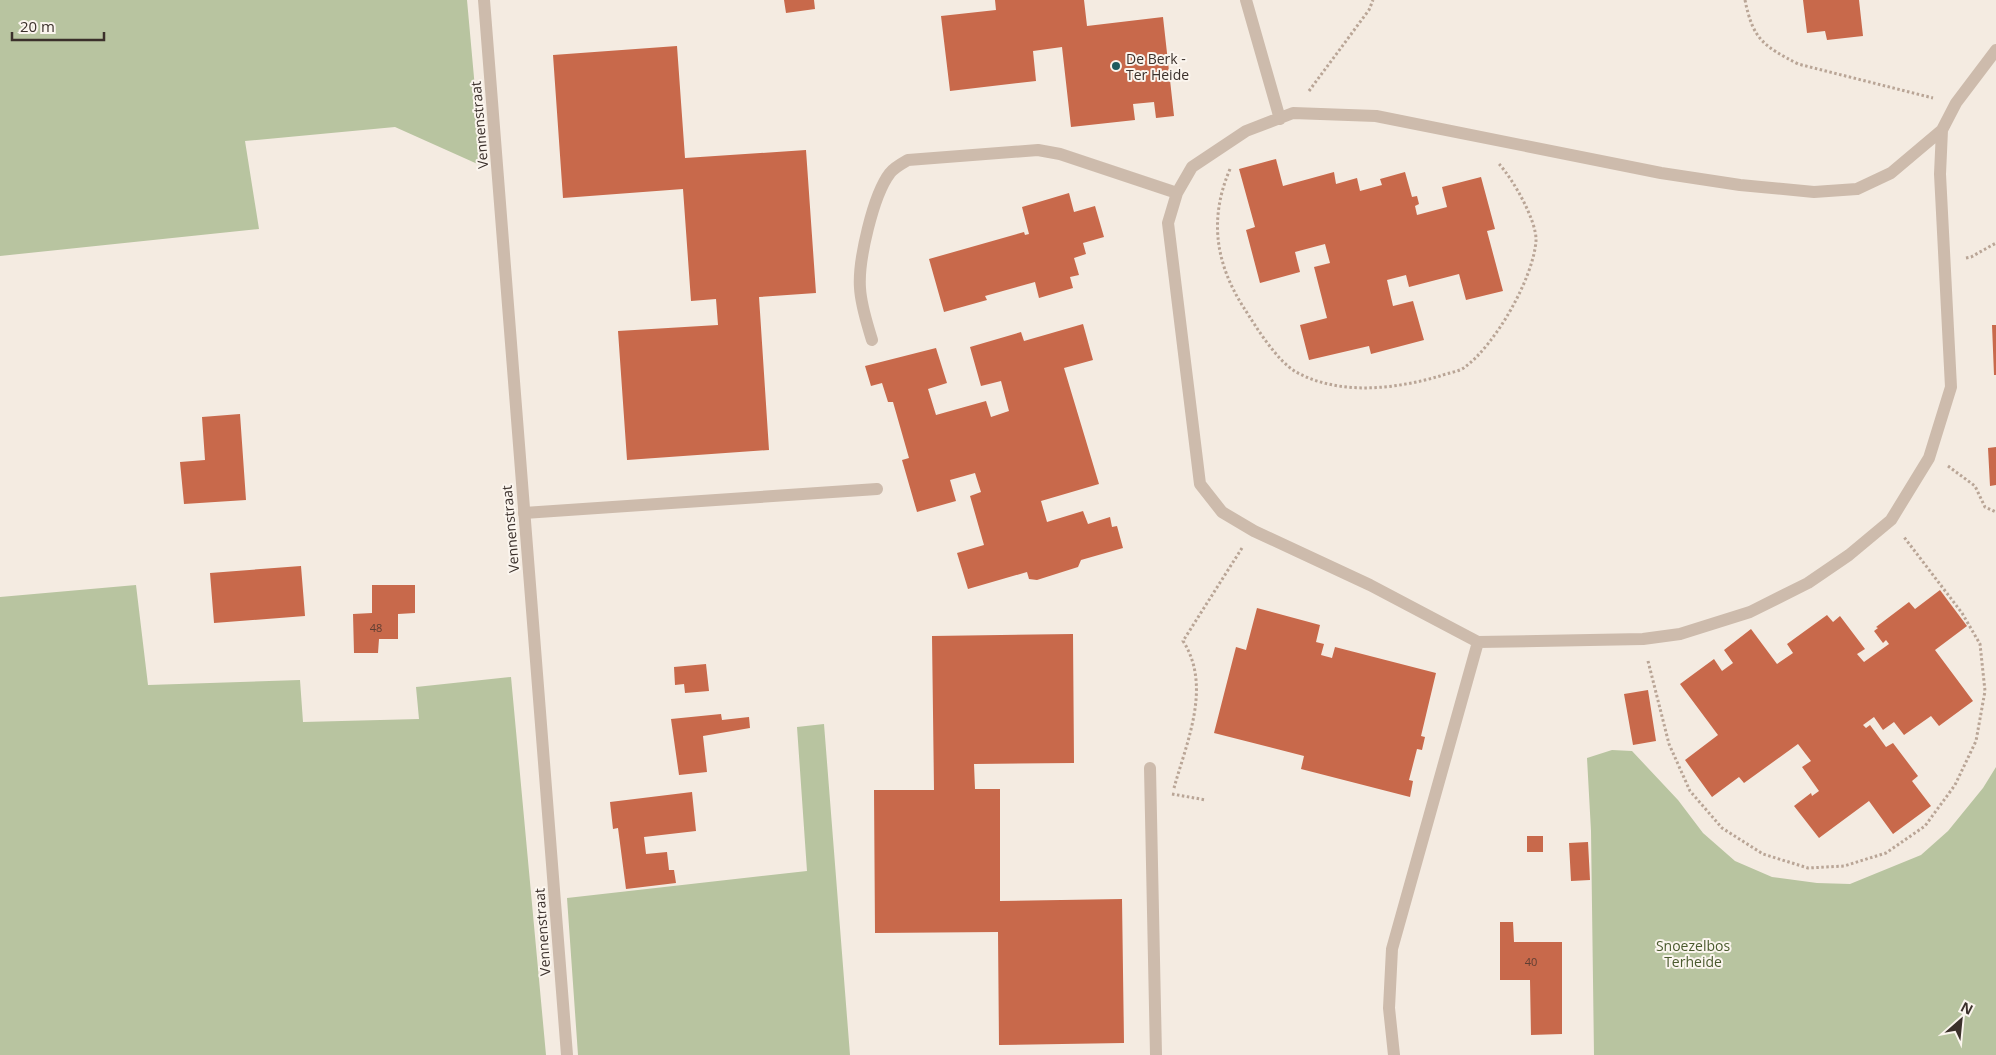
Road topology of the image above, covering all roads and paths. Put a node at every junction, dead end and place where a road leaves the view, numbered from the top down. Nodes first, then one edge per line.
1 (484, 0) edge
2 (1246, 0) edge
3 (1373, 0) edge
4 (1745, 0) edge
5 (1996, 50) edge
6 (1956, 103) junction
7 (1293, 113) junction
8 (1280, 118) junction
9 (1942, 130) junction
10 (1494, 160) dead end
11 (1231, 167) dead end
12 (1177, 192) junction
13 (1996, 243) edge
14 (1944, 260) junction
15 (872, 340) dead end
16 (1929, 458) junction
17 (877, 489) dead end
18 (1996, 512) edge
19 (524, 513) junction
20 (1892, 520) junction
21 (1254, 531) junction
22 (1644, 639) junction
23 (1478, 642) junction
24 (1150, 768) dead end
25 (1150, 794) junction
26 (1173, 794) junction
27 (1206, 800) dead end
28 (567, 1055) edge
29 (1156, 1055) edge
30 (1394, 1055) edge

1 - 19 street, Vennenstraat
2 - 8 street
3 - 7 path
4 - 6 path
5 - 6 street
6 - 9 street
7 - 8 street
7 - 9 street
8 - 12 street
9 - 14 street
10 - 11 path
12 - 15 street
12 - 21 street
13 - 14 path
14 - 16 street
16 - 18 path
16 - 20 street
17 - 19 street
19 - 28 street, Vennenstraat
20 - 22 street
20 - 22 path
21 - 23 street
21 - 26 path
22 - 23 street
23 - 30 street
24 - 25 street
25 - 26 path
25 - 29 street
26 - 27 path

